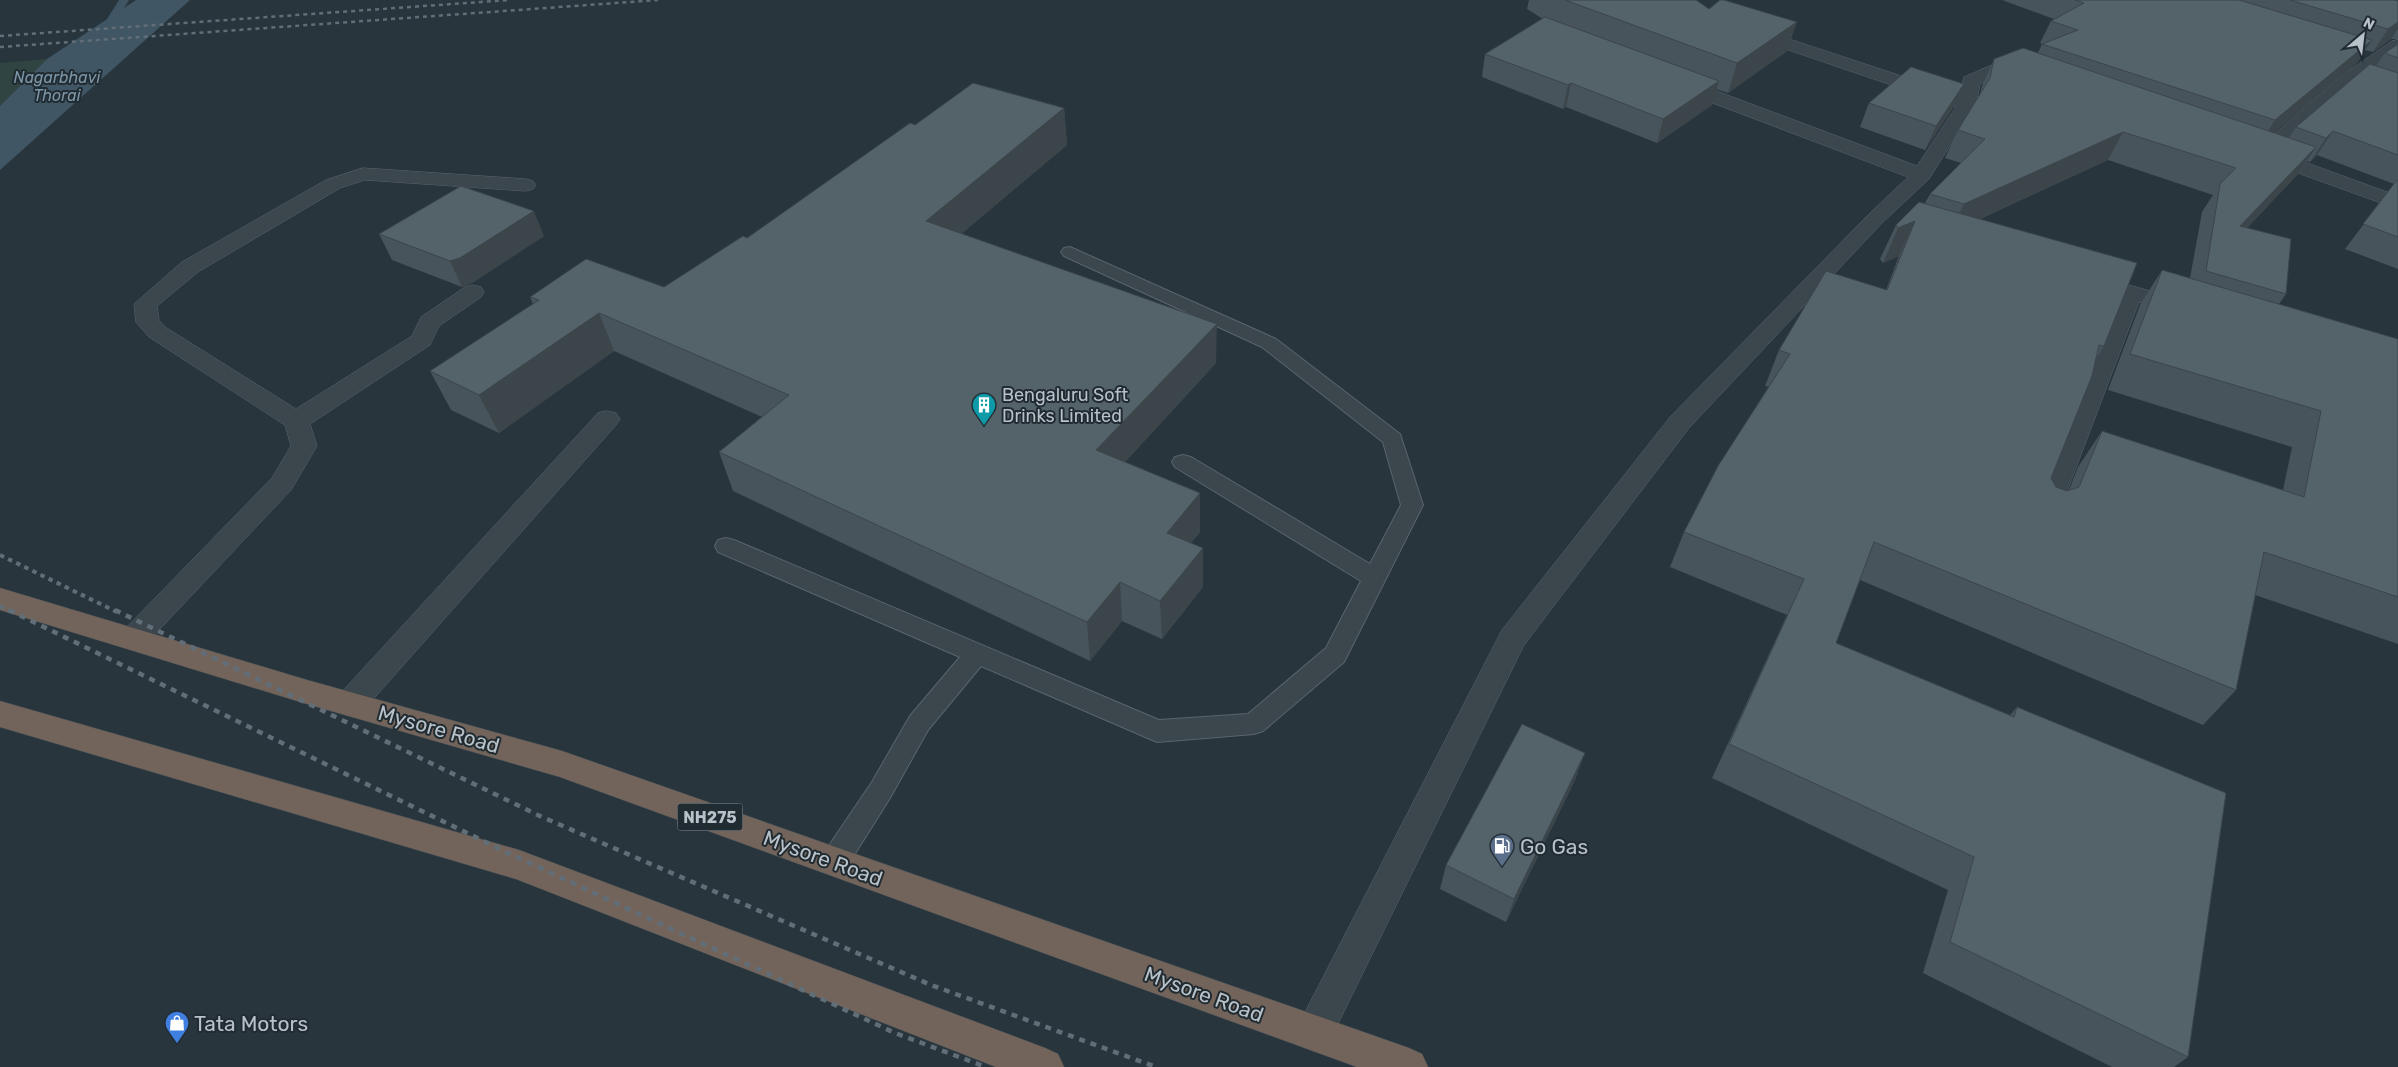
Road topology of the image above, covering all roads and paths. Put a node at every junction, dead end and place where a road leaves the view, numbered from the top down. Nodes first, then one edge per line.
1 (1751, 30) edge
2 (1768, 37) joint
3 (2398, 45) edge
4 (2356, 55) edge
5 (2375, 61) junction
6 (2037, 76) edge
7 (1661, 77) edge
8 (2351, 78) junction
9 (2370, 84) edge
10 (1967, 104) junction
11 (2235, 144) edge
12 (2263, 154) junction
13 (1922, 175) junction
14 (526, 185) dead end
15 (2398, 203) edge
16 (1875, 219) junction
17 (1904, 227) edge
18 (1070, 252) dead end
19 (2074, 276) edge
20 (473, 292) dead end
21 (2131, 293) junction
22 (2198, 312) edge
23 (607, 420) dead end
24 (296, 421) junction
25 (1184, 462) dead end
26 (2044, 515) edge
27 (726, 546) dead end
28 (1375, 578) junction
29 (0, 599) edge
30 (134, 638) junction
31 (977, 654) junction
32 (350, 704) junction
33 (0, 714) edge
34 (834, 862) junction
35 (1314, 1033) junction
36 (1045, 1067) edge
37 (1409, 1067) edge

1 - 2 lane
2 - 10 street
3 - 5 street
4 - 5 street
5 - 8 street
6 - 10 street
7 - 13 street
8 - 9 street
8 - 12 street
10 - 13 street
11 - 12 street
12 - 15 street
13 - 16 street
14 - 24 street
16 - 17 street
16 - 35 street
18 - 28 lane
19 - 21 street
20 - 24 street
21 - 22 street
21 - 26 street
23 - 32 street
24 - 30 street
25 - 28 lane
27 - 31 lane
28 - 31 lane
29 - 30 highway, Mysore Road / NH275
30 - 32 highway, Mysore Road / NH275
31 - 34 lane
32 - 34 highway, Mysore Road / NH275
33 - 36 highway
34 - 35 highway, Mysore Road / NH275
35 - 37 highway, Mysore Road / NH275

